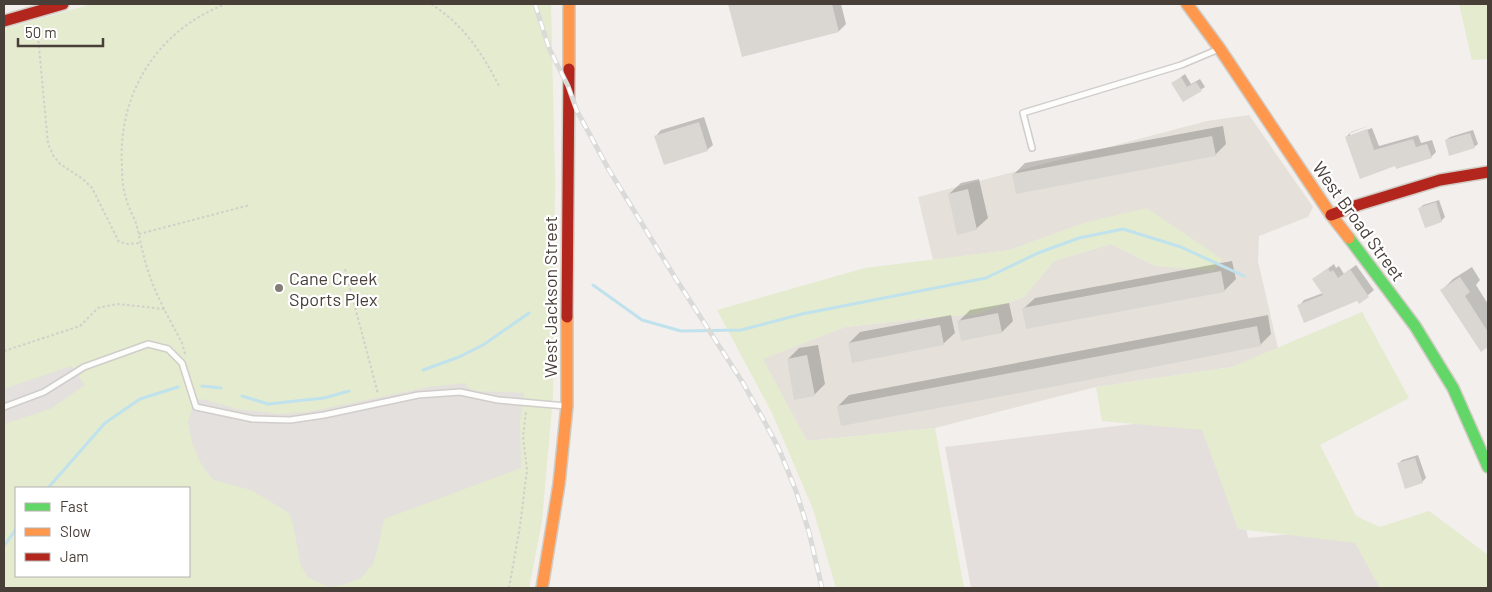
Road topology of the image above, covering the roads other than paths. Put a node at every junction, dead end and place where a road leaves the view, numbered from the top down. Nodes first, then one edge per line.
1 (63, 4) edge
2 (569, 4) edge
3 (1187, 4) edge
4 (4, 21) edge
5 (1220, 49) junction
6 (1032, 148) dead end
7 (1488, 172) edge
8 (1331, 215) junction
9 (567, 406) junction
10 (4, 407) edge
11 (1488, 467) edge
12 (542, 588) edge

1 - 4 street
2 - 9 street, West Jackson Street
3 - 5 street, West Broad Street
5 - 6 lane
5 - 8 street, West Broad Street
7 - 8 street
8 - 11 street, West Broad Street
9 - 10 lane
9 - 12 street, West Jackson Street

